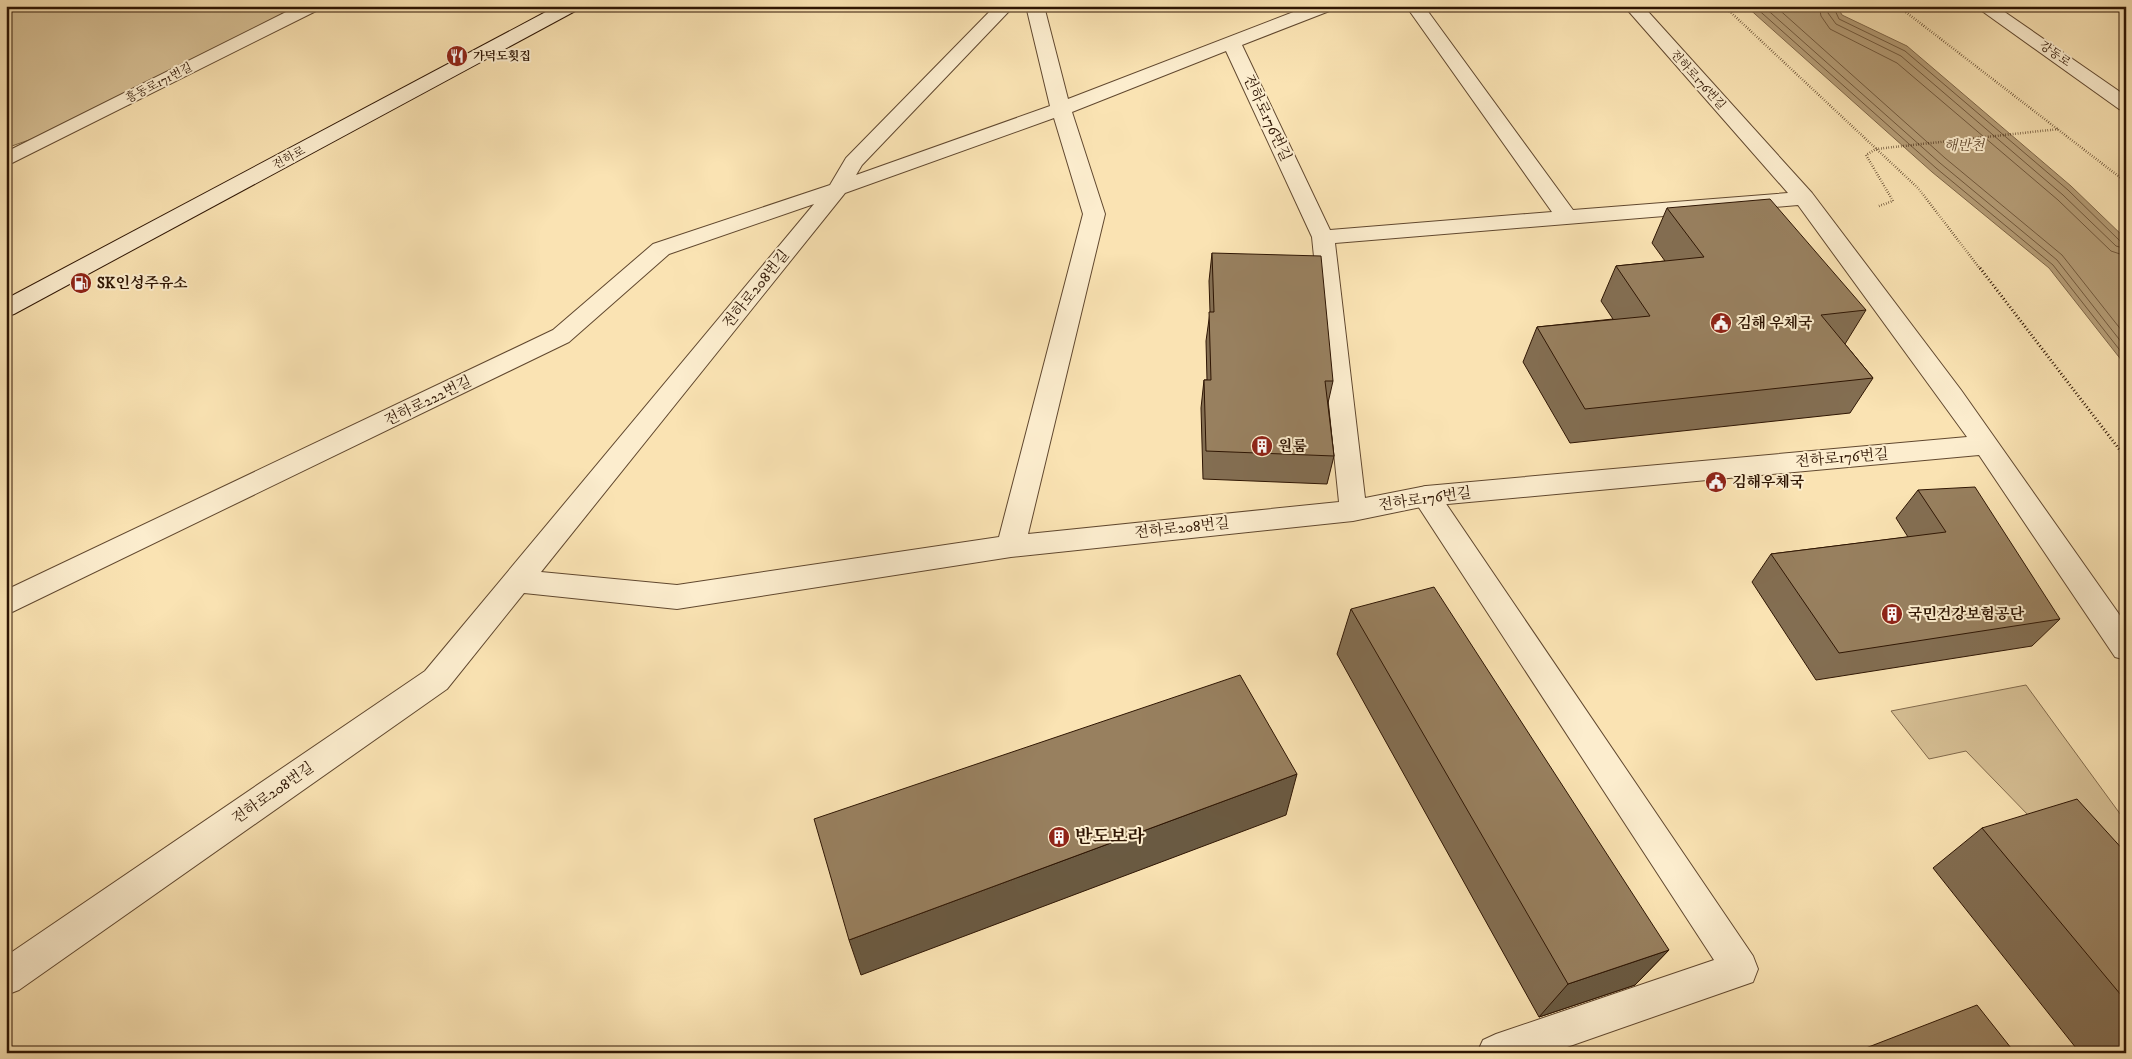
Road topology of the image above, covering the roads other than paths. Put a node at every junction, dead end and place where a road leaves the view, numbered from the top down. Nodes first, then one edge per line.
1 (312, 6) edge
2 (566, 6) edge
3 (1006, 6) edge
4 (1034, 6) edge
5 (1326, 6) edge
6 (1415, 6) edge
7 (1633, 6) edge
8 (1984, 6) edge
9 (571, 7) edge
10 (1231, 42) junction
11 (2126, 105) edge
12 (1061, 109) junction
13 (6, 160) edge
14 (838, 189) junction
15 (1804, 198) junction
16 (1567, 217) junction
17 (1323, 237) junction
18 (6, 309) edge
19 (1986, 445) junction
20 (1426, 496) junction
21 (1353, 511) junction
22 (1011, 546) junction
23 (515, 582) junction
24 (6, 603) edge
25 (2126, 648) edge
26 (6, 977) edge
27 (1496, 1053) edge

1 - 13 street, 흥동로171번길
2 - 9 street
3 - 14 street, 전하로208번길
4 - 12 street
5 - 10 street
6 - 16 street
7 - 15 street, 전하로176번길
8 - 11 street, 강동로
9 - 18 street, 전하로
10 - 12 street
10 - 17 street, 전하로176번길
12 - 14 street, 전하로222번길
12 - 22 street
14 - 23 street, 전하로208번길
14 - 24 street, 전하로222번길
15 - 16 street
15 - 19 street, 전하로176번길
16 - 17 street
17 - 21 street, 전하로176번길
19 - 20 street, 전하로176번길
19 - 25 street, 전하로176번길
20 - 21 street, 전하로176번길
20 - 27 street
21 - 22 street, 전하로208번길
22 - 23 street, 전하로208번길
23 - 26 street, 전하로208번길

